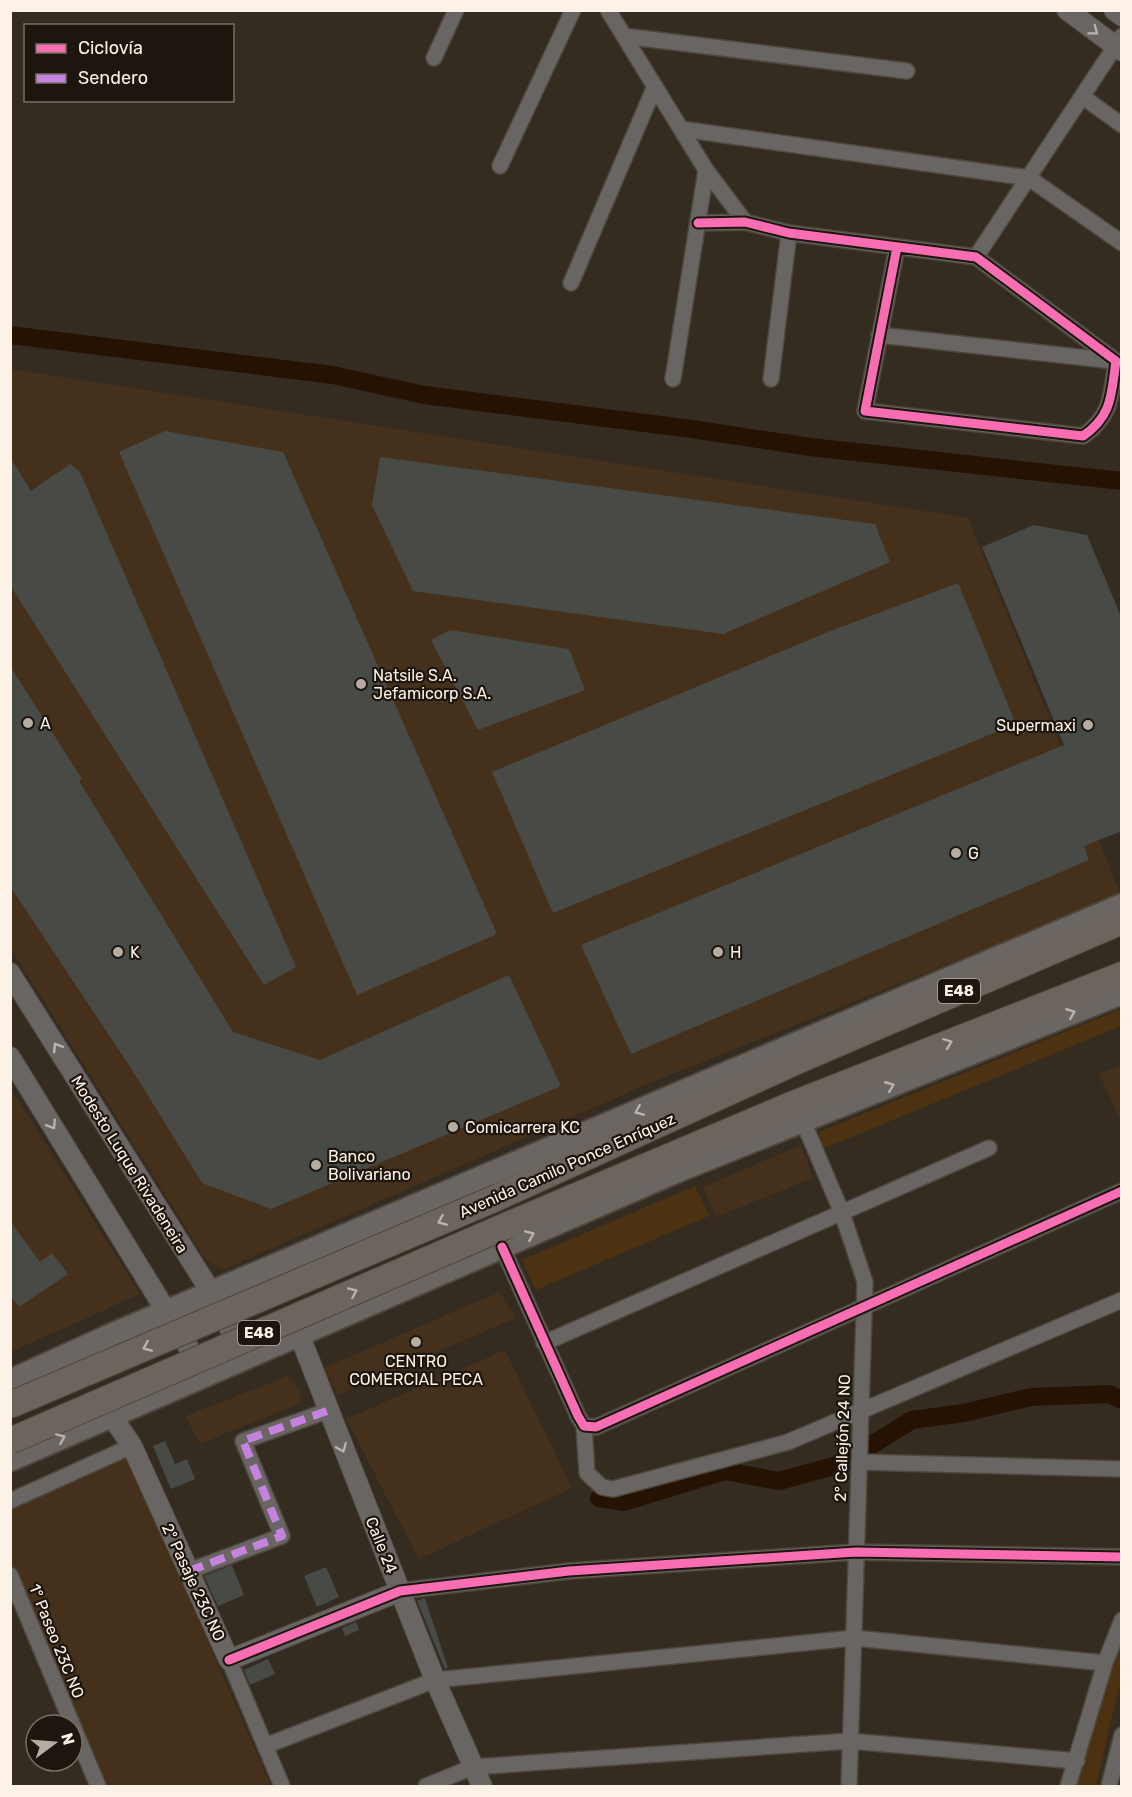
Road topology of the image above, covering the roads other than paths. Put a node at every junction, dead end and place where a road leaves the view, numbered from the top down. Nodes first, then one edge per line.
1 (456, 10) edge
2 (573, 10) edge
3 (608, 10) edge
4 (1067, 10) edge
5 (1114, 10) edge
6 (1122, 16) edge
7 (624, 36) junction
8 (1119, 45) edge
9 (434, 58) dead end
10 (907, 71) dead end
11 (655, 86) junction
12 (1083, 97) junction
13 (1122, 125) edge
14 (681, 129) junction
15 (500, 166) dead end
16 (706, 170) junction
17 (1029, 178) junction
18 (745, 222) junction
19 (698, 223) junction
20 (789, 233) junction
21 (1122, 243) edge
22 (897, 247) junction
23 (976, 257) junction
24 (571, 283) dead end
25 (879, 335) junction
26 (1116, 361) junction
27 (673, 379) dead end
28 (771, 379) dead end
29 (1122, 905) edge
30 (1122, 921) edge
31 (10, 973) edge
32 (1122, 975) edge
33 (1122, 993) edge
34 (924, 1006) junction
35 (881, 1008) junction
36 (857, 1035) junction
37 (10, 1058) edge
38 (797, 1061) junction
39 (693, 1088) junction
40 (848, 1102) joint
41 (799, 1112) junction
42 (989, 1148) dead end
43 (680, 1170) joint
44 (1122, 1191) edge
45 (842, 1213) junction
46 (502, 1247) junction
47 (266, 1269) junction
48 (211, 1292) junction
49 (1122, 1300) edge
50 (865, 1306) junction
51 (168, 1311) junction
52 (299, 1334) junction
53 (544, 1342) junction
54 (245, 1358) junction
55 (42, 1367) junction
56 (205, 1376) junction
57 (10, 1381) edge
58 (10, 1405) edge
59 (862, 1408) junction
60 (327, 1411) junction
61 (111, 1415) junction
62 (584, 1426) junction
63 (10, 1441) edge
64 (132, 1446) junction
65 (10, 1460) edge
66 (859, 1462) junction
67 (1122, 1469) edge
68 (10, 1501) edge
69 (856, 1552) junction
70 (1122, 1557) edge
71 (189, 1571) junction
72 (10, 1575) edge
73 (400, 1591) junction
74 (1122, 1620) edge
75 (854, 1638) junction
76 (229, 1660) junction
77 (1105, 1663) junction
78 (435, 1680) junction
79 (1122, 1736) edge
80 (850, 1742) junction
81 (265, 1746) junction
82 (1077, 1761) junction
83 (473, 1767) junction
84 (98, 1786) edge
85 (282, 1786) edge
86 (426, 1786) edge
87 (482, 1786) edge
88 (849, 1786) edge
89 (1068, 1786) edge
90 (1109, 1786) edge

1 - 9 street
2 - 15 street
3 - 7 street
4 -> 8 street
5 - 6 street
7 - 10 street
7 - 11 street
8 - 12 street
11 - 14 street
11 - 24 street
12 - 13 street
12 - 17 street
14 - 16 street
14 - 17 street
16 - 18 street
16 - 19 street
17 - 21 street
17 - 23 street
18 - 19 street
18 - 20 street
19 - 27 street
20 - 22 street
20 - 28 street
22 - 23 street
22 - 25 street
23 - 26 street
25 - 26 street
25 - 26 street
29 - 35 main road, Avenida Camilo Ponce Enríquez / E48
30 - 34 main road, Avenida Camilo Ponce Enríquez / E48
48 -> 31 street, Modesto Luque Rivadeneira
41 -> 32 main road, Avenida Camilo Ponce Enríquez / E48
40 -> 33 main road
34 - 35 main road
34 - 36 main road, Avenida Camilo Ponce Enríquez / E48
35 - 36 main road
35 - 39 main road, Avenida Camilo Ponce Enríquez / E48
36 - 38 main road, Avenida Camilo Ponce Enríquez / E48
37 -> 51 street
38 - 39 main road
38 -> 58 main road, Avenida Camilo Ponce Enríquez / E48, bridge
39 -> 47 main road, Avenida Camilo Ponce Enríquez / E48
40 - 41 main road
41 - 43 main road
41 - 45 street, 2° Callejón 24 NO
63 -> 41 main road, Avenida Camilo Ponce Enríquez / E48, bridge
42 - 45 street
46 -> 43 main road, E48
44 - 50 street
45 - 50 street, 2° Callejón 24 NO
45 - 53 street
46 - 52 main road, E48
46 - 53 street
47 - 48 main road, Avenida Camilo Ponce Enríquez / E48
47 - 52 main road
48 - 51 main road, Avenida Camilo Ponce Enríquez / E48
48 - 54 street, Modesto Luque Rivadeneira
49 - 59 street
50 - 59 street, 2° Callejón 24 NO
50 - 62 street
51 - 55 main road, Avenida Camilo Ponce Enríquez / E48
51 - 56 street
52 - 54 main road, E48
52 - 60 street, Calle 24
53 - 62 street
54 - 56 main road, E48
55 - 57 main road, Avenida Camilo Ponce Enríquez / E48
55 - 61 main road
56 - 61 main road, E48
59 - 62 street
59 - 66 street, 2° Callejón 24 NO
60 - 71 street
60 -> 73 street, Calle 24
61 - 64 street, 2º Pasaje 23C NO
65 -> 61 main road, E48
64 - 68 street
64 - 71 street, 2º Pasaje 23C NO
66 - 67 street
66 - 69 street, 2° Callejón 24 NO
69 - 70 street
69 - 73 street
69 - 75 street, 2° Callejón 24 NO
71 - 76 street, 2º Pasaje 23C NO
72 - 84 street, 1° Paseo 23C NO
73 - 76 street
73 - 78 street, Calle 24
74 - 77 street
75 - 77 street
75 - 78 street
75 - 80 street, 2° Callejón 24 NO
76 - 81 street, 2º Pasaje 23C NO
77 - 82 street
78 - 81 street
78 - 83 street, Calle 24
79 - 90 street
80 - 82 street
80 - 83 street
80 - 88 street, 2° Callejón 24 NO
81 - 85 street, 2º Pasaje 23C NO
82 - 89 street
83 - 86 street
83 - 87 street, Calle 24

